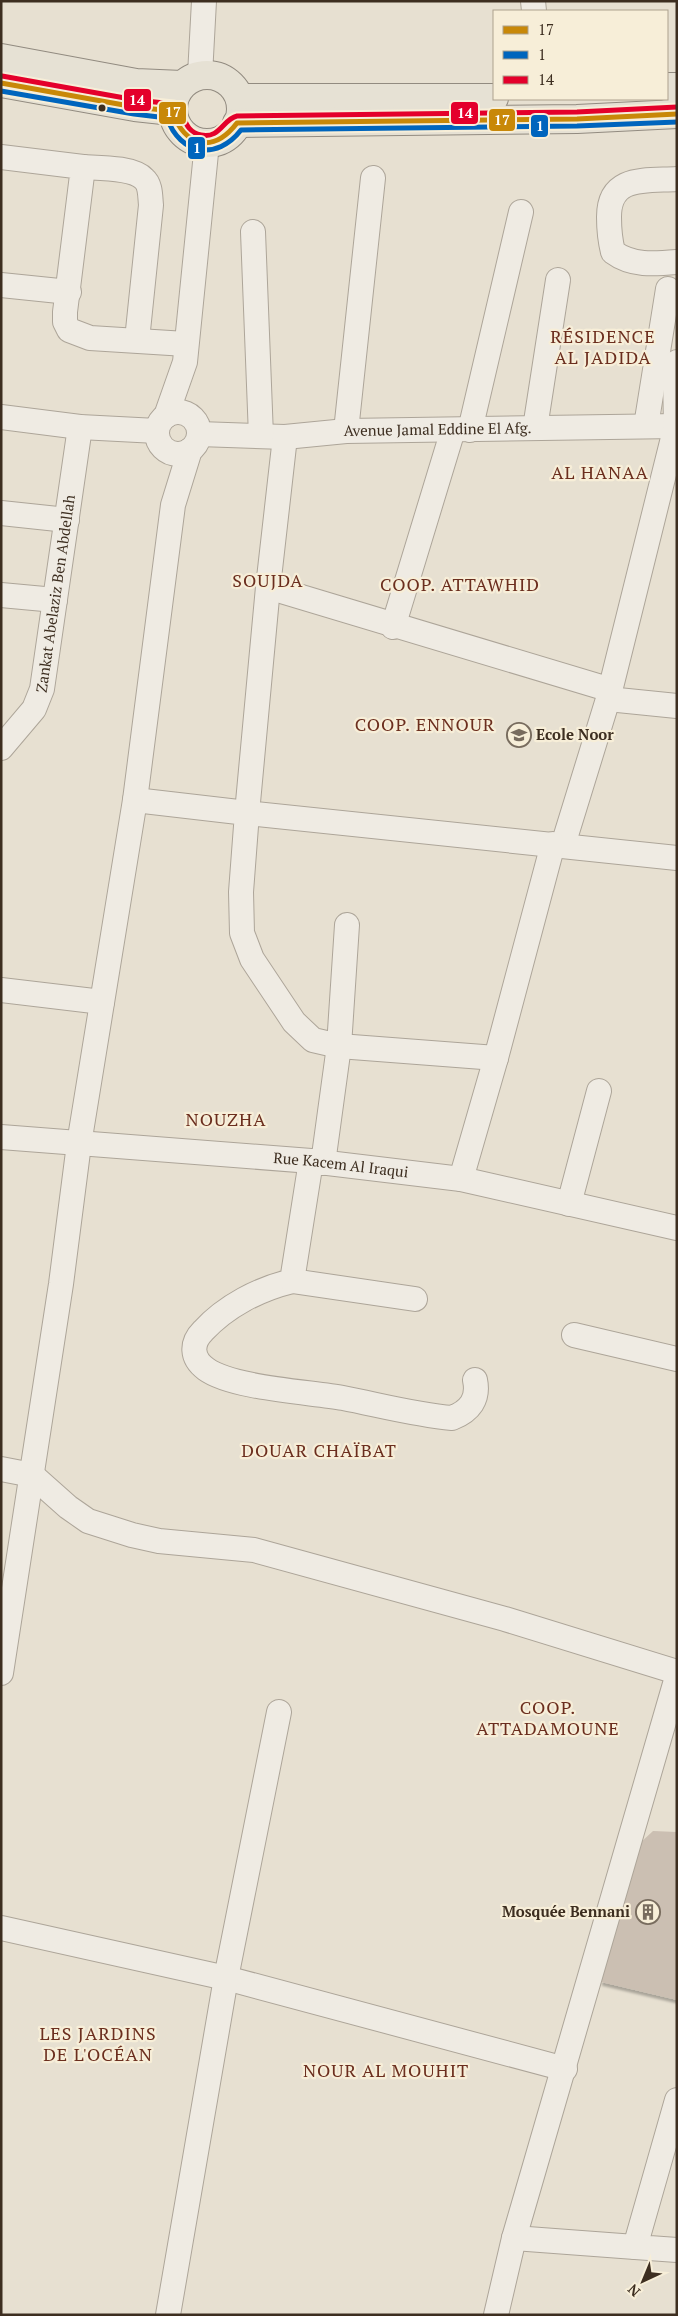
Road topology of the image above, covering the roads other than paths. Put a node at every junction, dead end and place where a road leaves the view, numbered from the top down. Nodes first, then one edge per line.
1 (204, 1) edge
2 (1, 58) edge
3 (191, 80) junction
4 (1, 82) edge
5 (492, 94) edge
6 (238, 110) junction
7 (172, 111) junction
8 (677, 114) edge
9 (207, 143) junction
10 (1, 157) edge
11 (83, 167) junction
12 (373, 178) dead end
13 (677, 179) edge
14 (521, 212) dead end
15 (253, 232) dead end
16 (677, 262) edge
17 (558, 280) dead end
18 (1, 285) edge
19 (668, 289) dead end
20 (69, 292) junction
21 (137, 340) junction
22 (185, 353) junction
23 (677, 362) edge
24 (1, 417) edge
25 (646, 426) junction
26 (676, 426) edge
27 (80, 427) junction
28 (535, 428) junction
29 (462, 430) junction
30 (346, 431) junction
31 (162, 432) junction
32 (194, 434) junction
33 (261, 436) junction
34 (285, 437) junction
35 (173, 505) junction
36 (1, 513) edge
37 (67, 520) junction
38 (268, 587) junction
39 (1, 595) edge
40 (55, 600) junction
41 (394, 627) junction
42 (609, 694) junction
43 (677, 706) edge
44 (9, 726) edge
45 (1, 748) edge
46 (135, 800) junction
47 (247, 813) junction
48 (558, 844) junction
49 (677, 858) edge
50 (347, 924) dead end
51 (1, 990) edge
52 (102, 1002) junction
53 (339, 1046) junction
54 (496, 1058) junction
55 (599, 1091) dead end
56 (1, 1137) edge
57 (79, 1144) junction
58 (317, 1162) junction
59 (461, 1179) junction
60 (569, 1204) junction
61 (677, 1228) edge
62 (292, 1281) junction
63 (415, 1300) dead end
64 (574, 1335) dead end
65 (677, 1359) edge
66 (475, 1380) dead end
67 (1, 1469) edge
68 (32, 1475) junction
69 (677, 1672) edge
70 (1, 1673) edge
71 (677, 1677) edge
72 (279, 1712) dead end
73 (1, 1928) edge
74 (226, 1978) junction
75 (565, 2069) junction
76 (677, 2100) edge
77 (514, 2238) junction
78 (635, 2247) junction
79 (677, 2250) edge
80 (168, 2315) edge
81 (496, 2315) edge

1 - 3 street
2 - 3 main road
3 - 6 main road
3 - 7 main road
4 - 7 main road
5 - 6 main road
6 - 8 main road
6 - 9 main road
7 - 9 main road
9 - 22 street
10 - 11 street
11 - 20 street
11 - 21 street
12 - 30 street
13 - 16 street
14 - 29 street
15 - 33 street
17 - 28 street
18 - 20 street
19 - 25 street
20 - 21 street
21 - 22 street
22 - 31 street
22 - 32 street
23 - 26 street
24 - 27 street
25 - 26 street, Avenue Jamal Eddine El Afg.
25 - 28 street, Avenue Jamal Eddine El Afg.
26 - 42 street
27 - 31 street
27 - 37 street, Zankat Abelaziz Ben Abdellah
28 - 29 street, Avenue Jamal Eddine El Afg.
29 - 30 street, Avenue Jamal Eddine El Afg.
29 - 41 street
30 - 34 street, Avenue Jamal Eddine El Afg.
31 - 32 street
31 - 32 street
31 - 35 street
32 - 33 street, Avenue Jamal Eddine El Afg.
32 - 35 street
33 - 34 street, Avenue Jamal Eddine El Afg.
34 - 38 street
35 - 46 street
36 - 37 street
37 - 40 street, Zankat Abelaziz Ben Abdellah
38 - 41 street
38 - 47 street
39 - 40 street
40 - 44 street, Zankat Abelaziz Ben Abdellah
41 - 42 street
42 - 43 street
42 - 48 street
44 - 45 street, Zankat Abelaziz Ben Abdellah
46 - 47 street
46 - 52 street
47 - 48 street
47 - 53 street
48 - 49 street
48 - 54 street
50 - 53 street
51 - 52 street
52 - 57 street
53 - 54 street
53 - 58 street
54 - 59 street
55 - 60 street
56 - 57 street, Rue Kacem Al Iraqui
57 - 58 street, Rue Kacem Al Iraqui
57 - 68 street
58 - 59 street, Rue Kacem Al Iraqui
58 - 62 street
59 - 60 street, Rue Kacem Al Iraqui
60 - 61 street, Rue Kacem Al Iraqui
62 - 63 street
62 - 66 street
64 - 65 street
67 - 68 street
68 - 69 street
68 - 70 street
71 - 75 street
72 - 74 street
73 - 74 street
74 - 75 street
74 - 80 street
75 - 77 street
76 - 78 street
77 - 78 street
77 - 81 street
78 - 79 street

